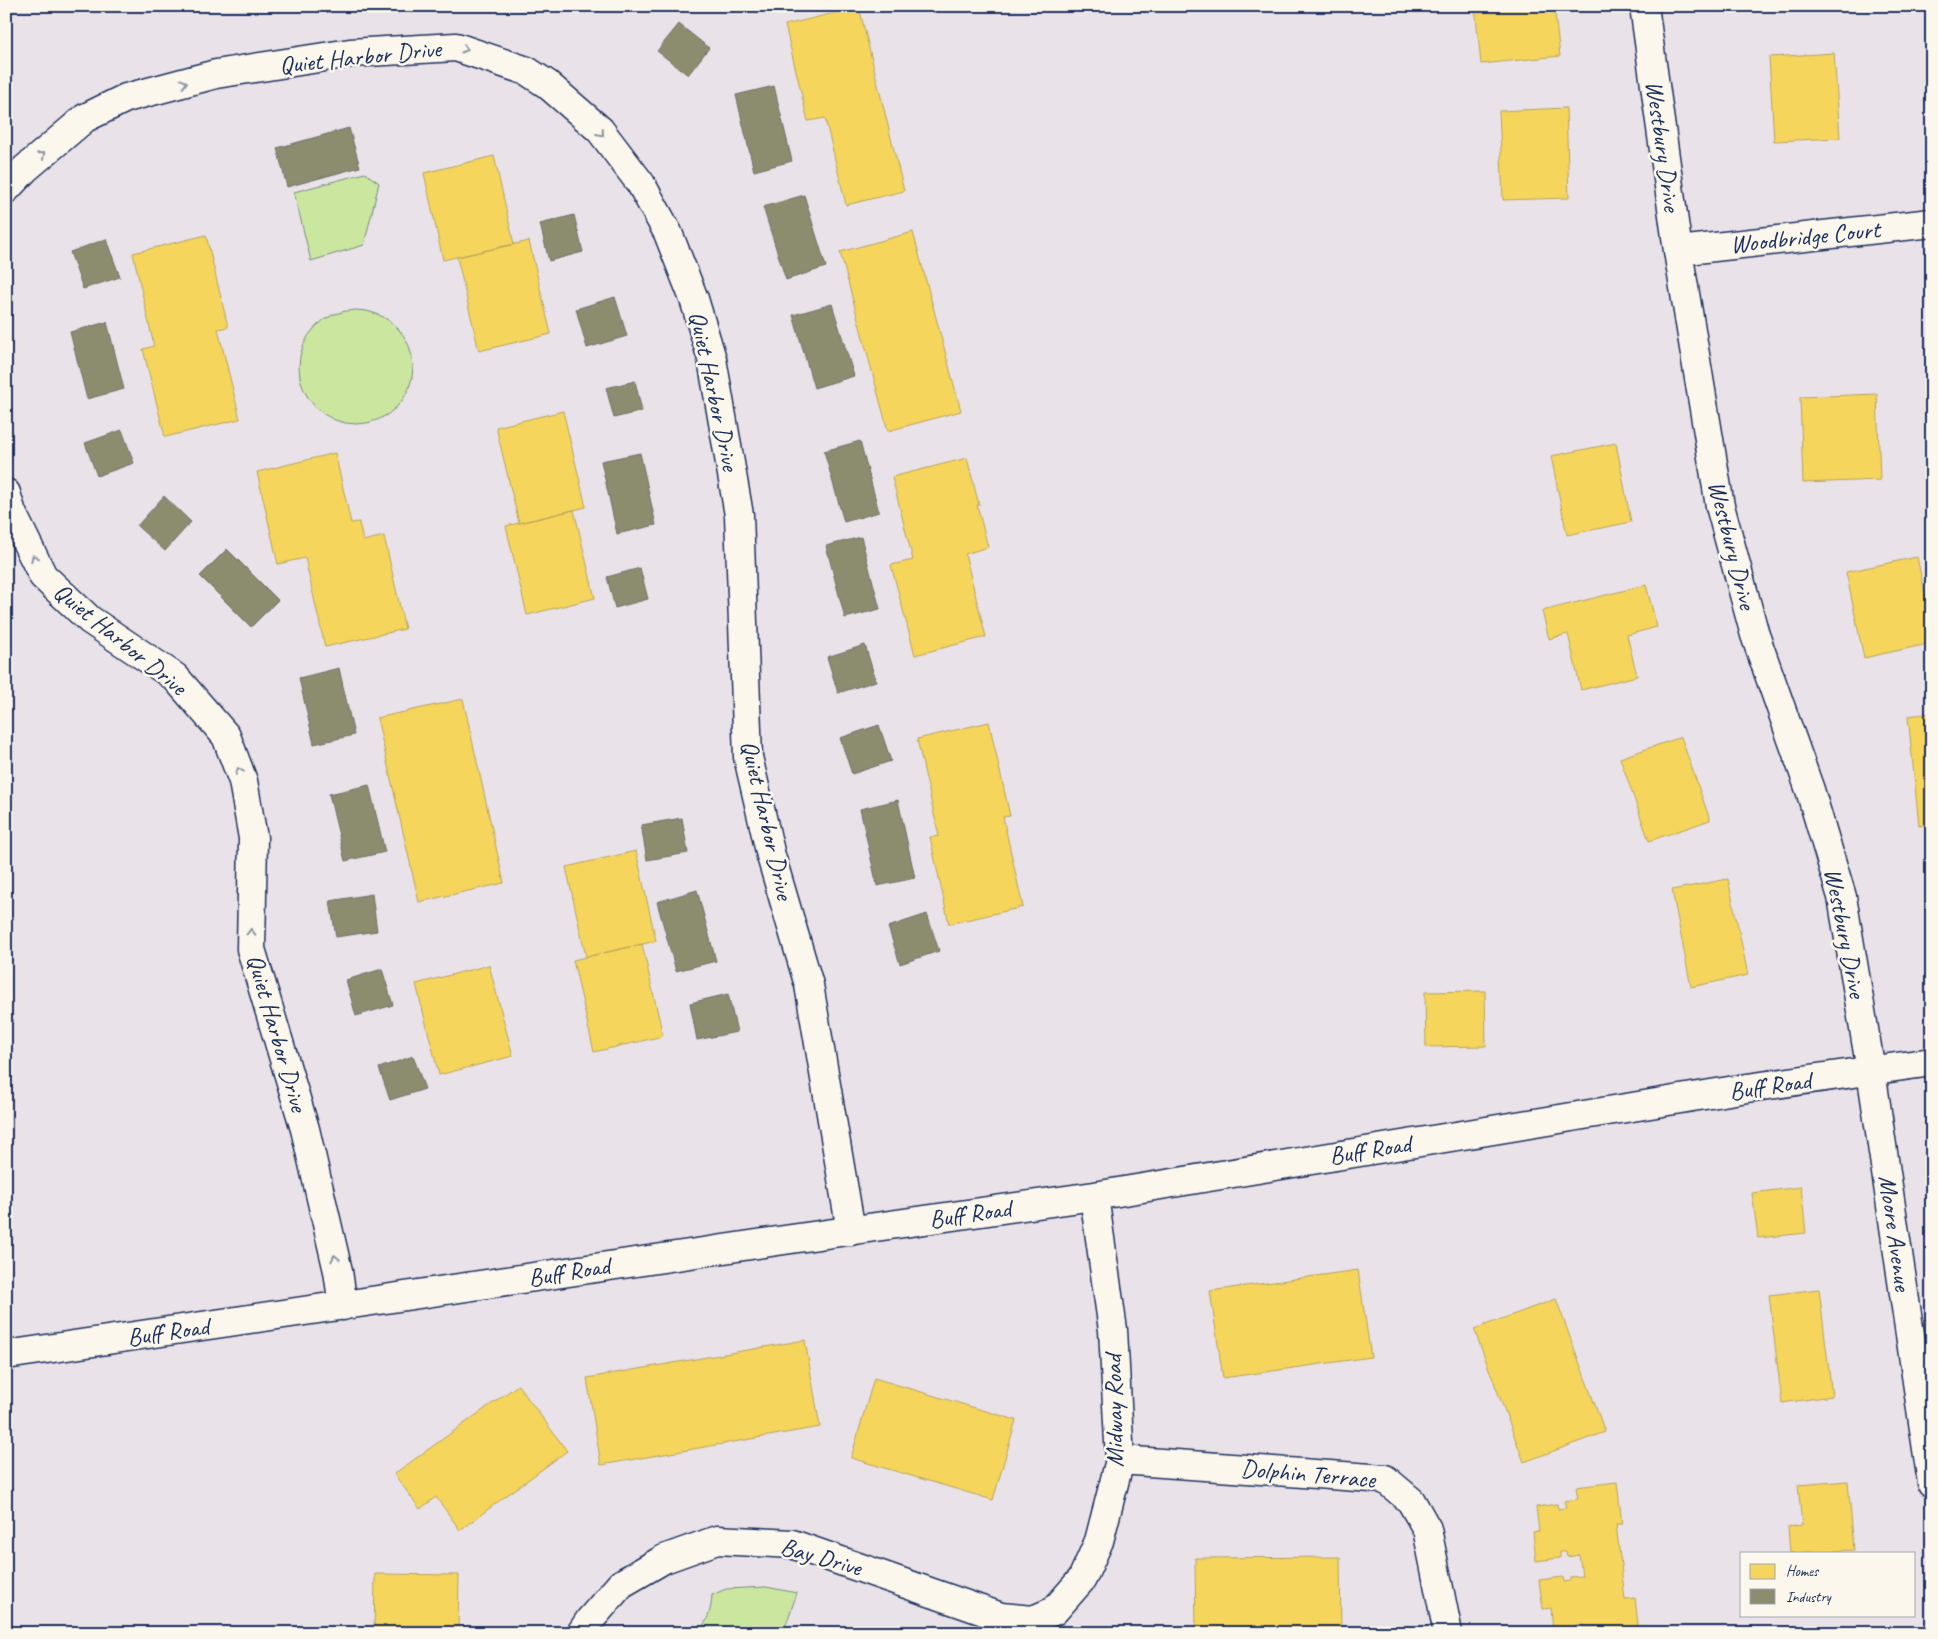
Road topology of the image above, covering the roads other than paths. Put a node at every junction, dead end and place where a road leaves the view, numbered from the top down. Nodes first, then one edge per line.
1 (1644, 6) edge
2 (6, 189) edge
3 (1932, 223) edge
4 (1678, 251) junction
5 (6, 493) edge
6 (1932, 1062) edge
7 (1871, 1071) junction
8 (1094, 1196) junction
9 (851, 1231) junction
10 (343, 1306) junction
11 (6, 1355) edge
12 (1120, 1460) junction
13 (1932, 1484) edge
14 (1054, 1611) joint
15 (581, 1633) edge
16 (1448, 1633) edge

1 - 4 street, Westbury Drive
2 -> 9 street, Quiet Harbor Drive
3 - 4 street, Woodbridge Court
4 - 7 street, Westbury Drive
10 -> 5 street, Quiet Harbor Drive
6 - 7 street, Buff Road
7 - 8 street, Buff Road
7 - 13 street, Moore Avenue
8 - 9 street, Buff Road
8 - 12 street, Midway Road
9 - 10 street, Buff Road
10 - 11 street, Buff Road
12 - 14 street, Midway Road
12 - 16 street, Dolphin Terrace
14 - 15 street, Bay Drive

